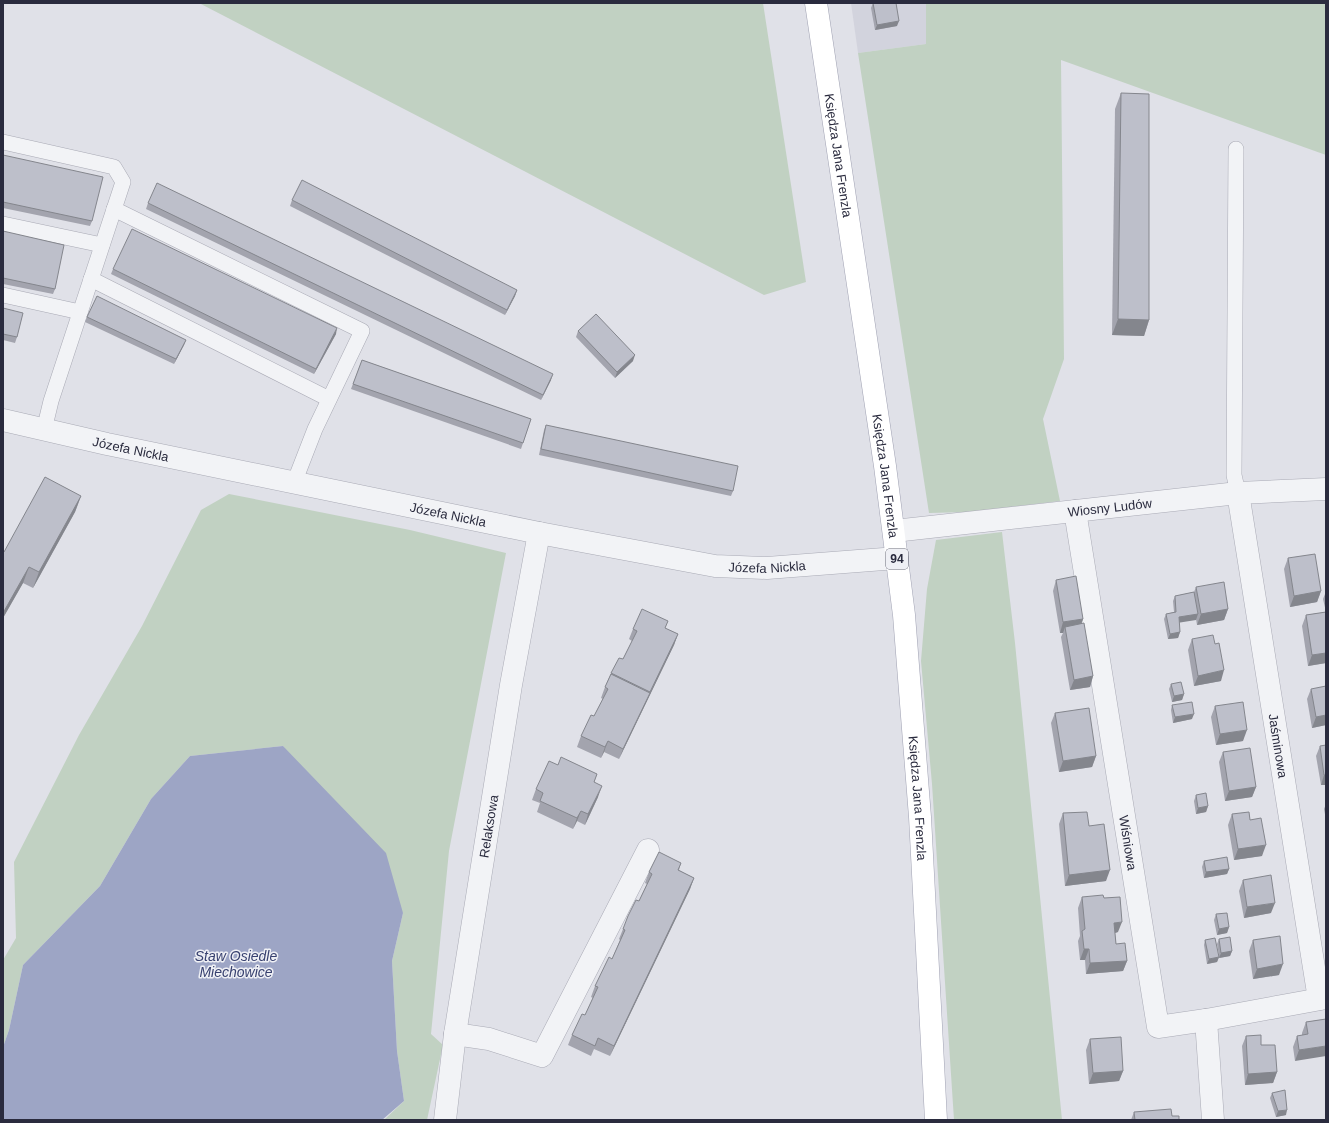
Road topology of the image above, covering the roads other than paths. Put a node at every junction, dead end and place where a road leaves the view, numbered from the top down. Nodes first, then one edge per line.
1 (816, 3) edge
2 (3, 142) edge
3 (1236, 149) dead end
4 (114, 209) junction
5 (3, 224) edge
6 (102, 245) junction
7 (91, 279) junction
8 (3, 295) edge
9 (80, 312) junction
10 (329, 399) junction
11 (3, 420) edge
12 (44, 430) junction
13 (294, 483) junction
14 (1326, 489) edge
15 (1238, 493) junction
16 (1074, 512) junction
17 (894, 531) junction
18 (540, 533) junction
19 (897, 558) junction
20 (648, 850) dead end
21 (1322, 999) edge
22 (1206, 1020) junction
23 (455, 1034) junction
24 (445, 1120) edge
25 (936, 1120) edge
26 (1213, 1120) edge

1 - 17 main road, Księdza Jana Frenzla / 94
2 - 4 lane
3 - 15 lane
4 - 6 lane
4 - 10 lane
5 - 6 lane
6 - 7 lane
7 - 9 lane
7 - 10 lane
8 - 9 lane
9 - 12 lane
10 - 13 lane
11 - 12 street, Józefa Nickla
12 - 13 street, Józefa Nickla
13 - 18 street, Józefa Nickla
14 - 15 street, Wiosny Ludów
15 - 16 street, Wiosny Ludów
15 - 21 street, Jaśminowa
16 - 17 street, Wiosny Ludów
16 - 22 street, Wiśniowa
17 - 19 main road, Księdza Jana Frenzla / 94
18 - 19 street, Józefa Nickla
18 - 23 street, Relaksowa
19 - 25 main road, Księdza Jana Frenzla / 94
20 - 23 street
21 - 22 street
22 - 26 street
23 - 24 street, Relaksowa

